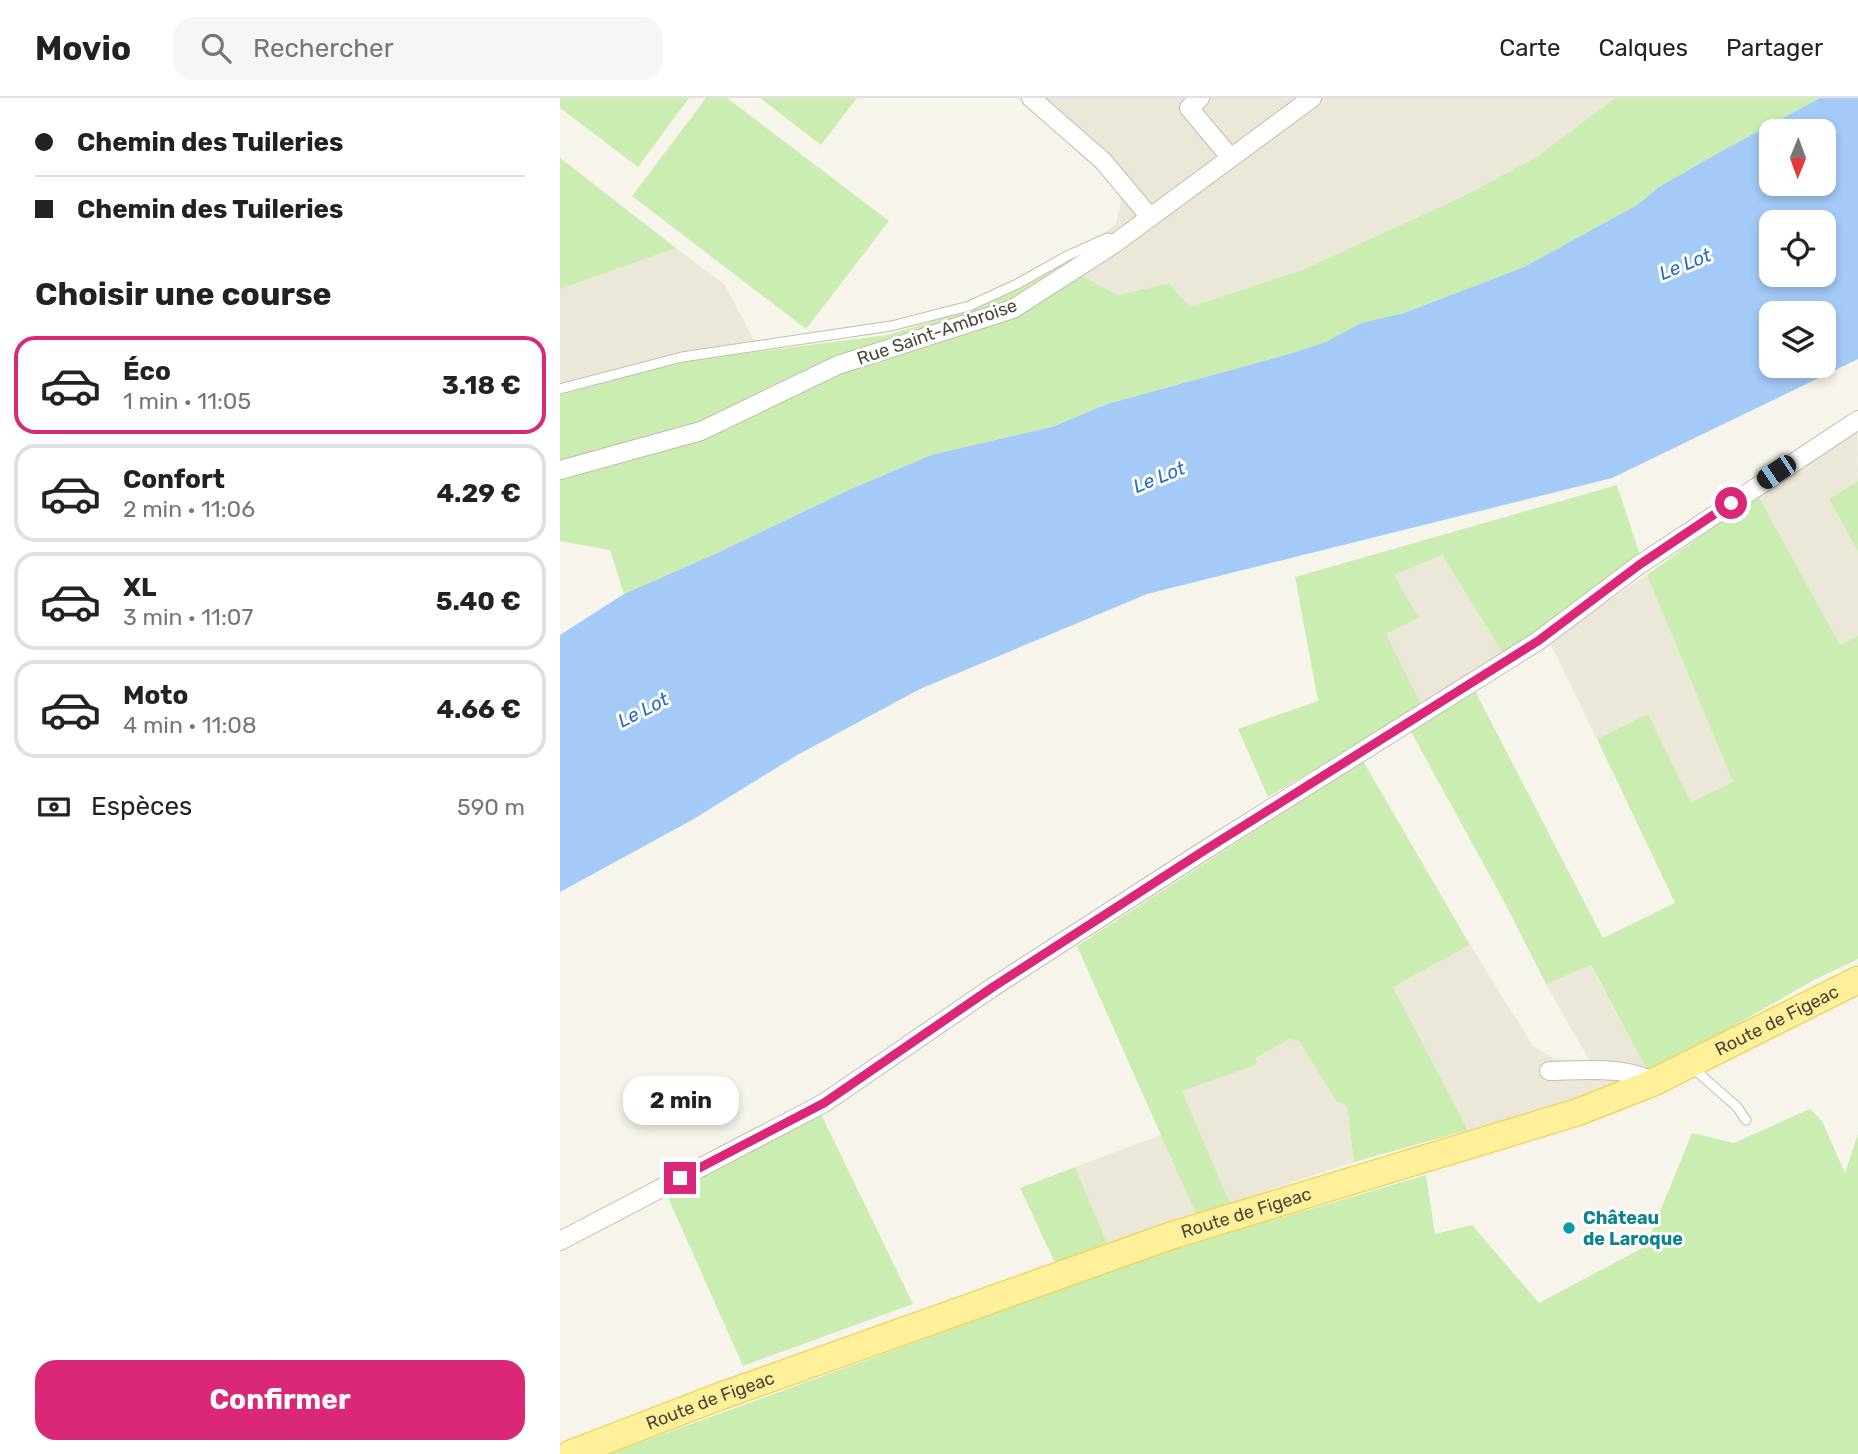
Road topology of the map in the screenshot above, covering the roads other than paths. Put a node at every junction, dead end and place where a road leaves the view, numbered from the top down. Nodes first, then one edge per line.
1 (1031, 98) edge
2 (1200, 98) edge
3 (1312, 98) edge
4 (1230, 157) junction
5 (1150, 217) junction
6 (1118, 240) junction
7 (560, 389) edge
8 (1858, 420) edge
9 (560, 470) edge
10 (1858, 980) edge
11 (1689, 1065) junction
12 (1549, 1070) dead end
13 (1652, 1083) junction
14 (1746, 1120) dead end
15 (560, 1241) edge
16 (570, 1454) edge

1 - 5 street
2 - 4 street
3 - 4 street, Rue Saint-Ambroise
4 - 5 street, Rue Saint-Ambroise
5 - 6 street, Rue Saint-Ambroise
6 - 7 lane
6 - 9 street, Rue Saint-Ambroise
8 - 15 street
10 - 11 main road, Route de Figeac
11 - 13 main road, Route de Figeac
11 - 14 lane
12 - 13 street
13 - 16 main road, Route de Figeac

